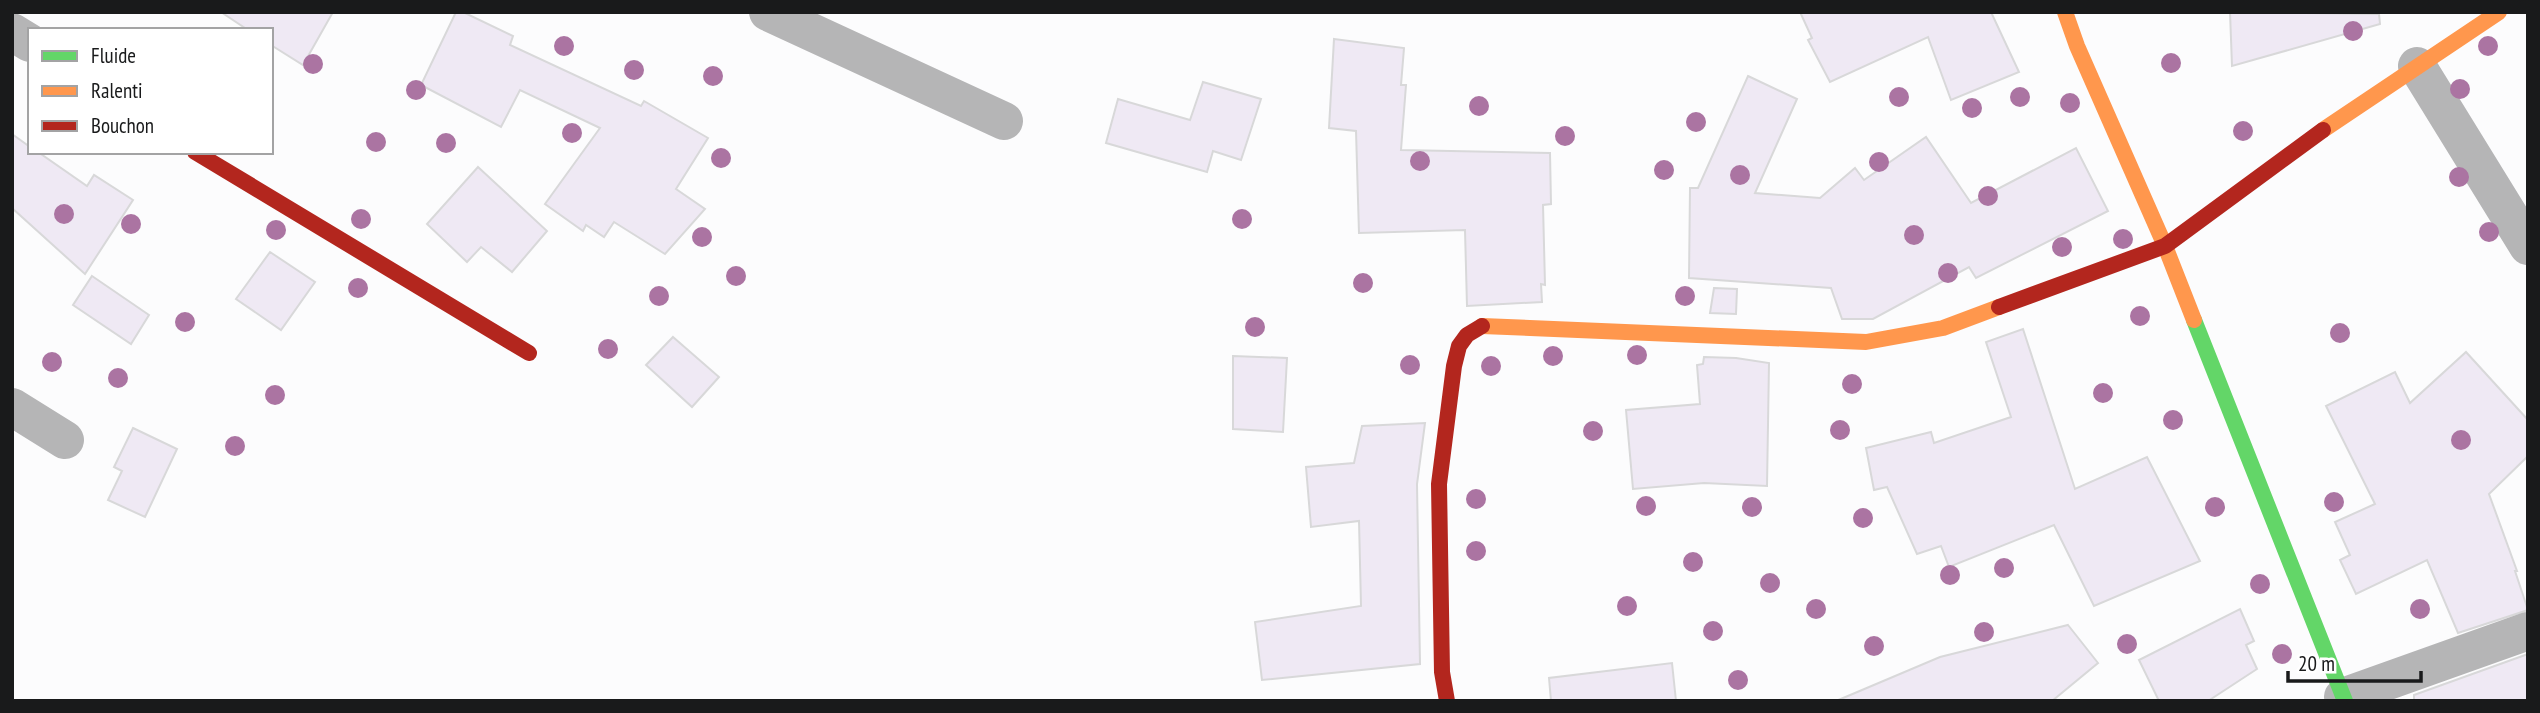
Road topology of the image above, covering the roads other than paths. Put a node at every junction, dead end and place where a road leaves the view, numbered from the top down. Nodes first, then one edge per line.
1 (768, 12) edge
2 (2065, 12) edge
3 (2499, 12) edge
4 (12, 32) edge
5 (28, 42) edge
6 (2417, 66) junction
7 (1004, 121) dead end
8 (198, 154) edge
9 (2165, 246) junction
10 (2528, 246) edge
11 (529, 353) dead end
12 (12, 407) edge
13 (65, 440) dead end
14 (2528, 631) edge
15 (2344, 699) edge
16 (1447, 701) edge

1 - 7 street
2 - 9 street
3 - 6 street
4 - 5 street
6 - 9 street
6 - 10 street
8 - 11 street
9 - 15 street
9 - 16 street
12 - 13 street
14 - 15 street

